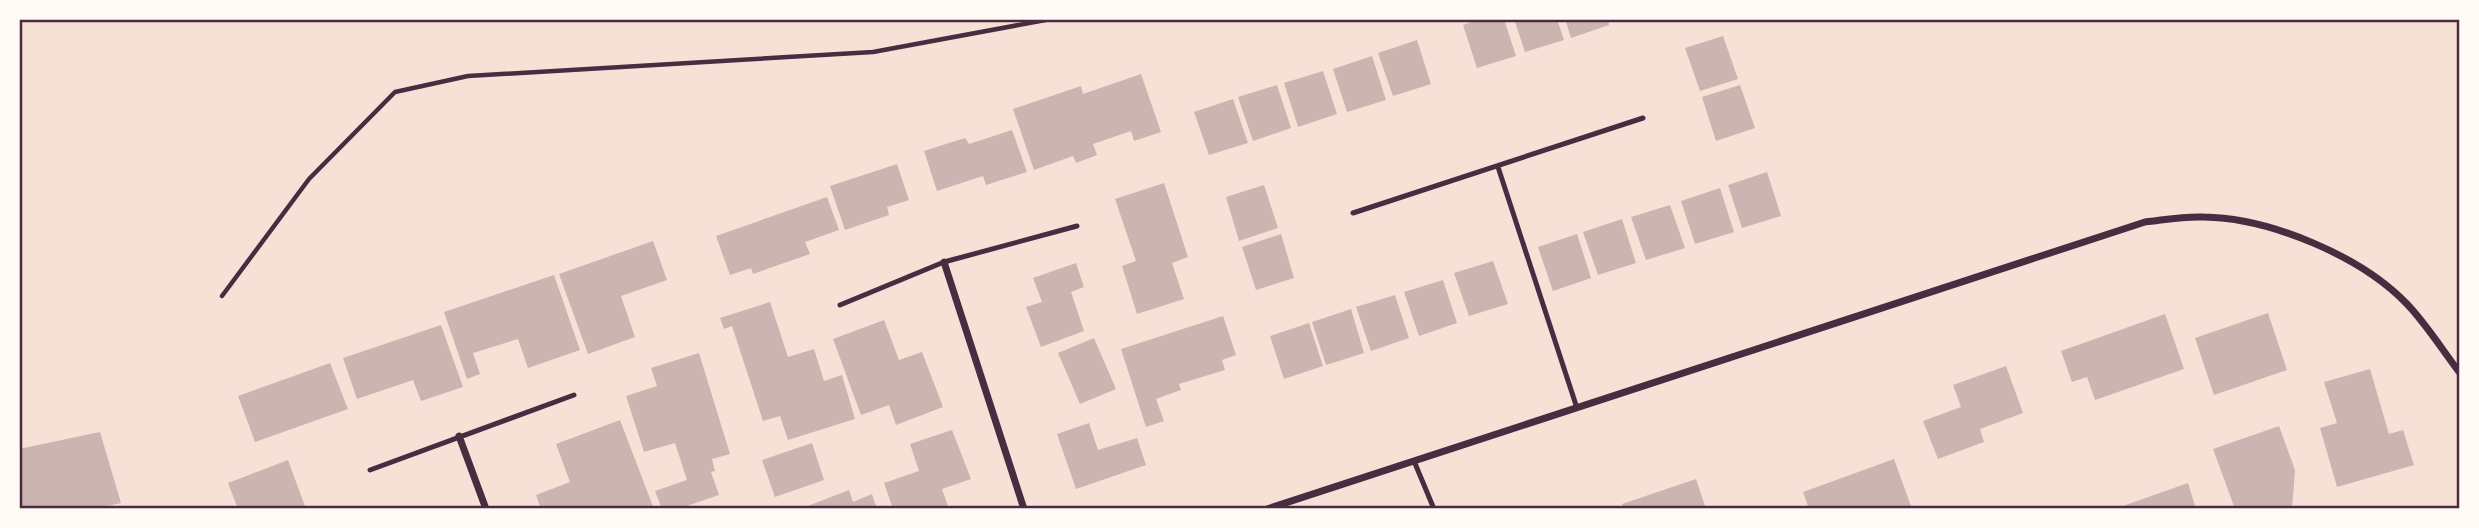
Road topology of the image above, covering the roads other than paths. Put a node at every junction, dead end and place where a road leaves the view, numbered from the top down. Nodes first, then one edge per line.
1 (1643, 118) dead end
2 (1498, 167) junction
3 (1353, 213) dead end
4 (1077, 226) dead end
5 (944, 262) junction
6 (841, 305) dead end
7 (2460, 373) edge
8 (573, 395) dead end
9 (1576, 405) junction
10 (459, 436) junction
11 (1414, 461) junction
12 (370, 470) dead end
13 (486, 509) edge
14 (1024, 509) edge
15 (1267, 509) edge
16 (1434, 509) edge

1 - 2 lane
2 - 3 lane
2 - 9 lane
4 - 5 lane
5 - 6 lane
5 - 14 street
7 - 9 street
8 - 10 lane
9 - 11 street
10 - 12 lane
10 - 13 street
11 - 15 street
11 - 16 lane

